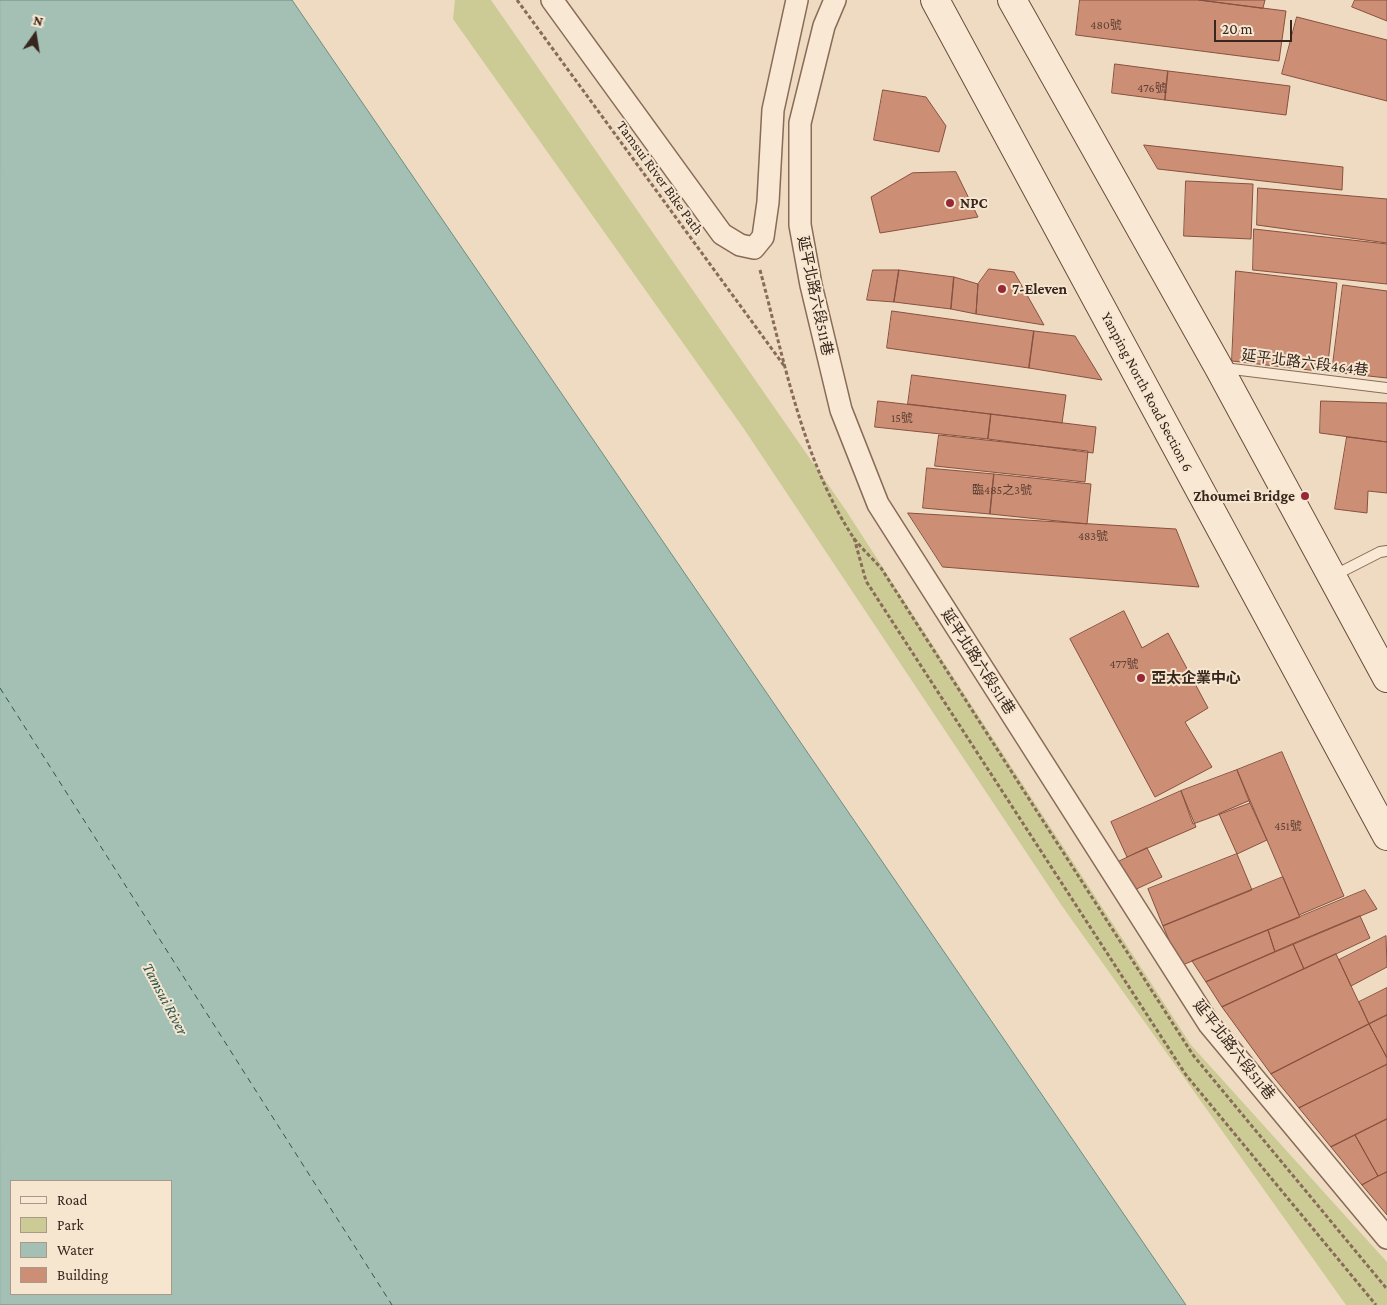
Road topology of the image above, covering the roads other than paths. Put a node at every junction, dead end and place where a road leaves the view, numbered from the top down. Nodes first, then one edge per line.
1 (552, 0) edge
2 (797, 0) edge
3 (835, 0) edge
4 (935, 0) edge
5 (1012, 0) edge
6 (1219, 368) junction
7 (1387, 388) edge
8 (1387, 551) edge
9 (1333, 576) junction
10 (1387, 678) edge
11 (1387, 836) edge
12 (1387, 1238) edge

1 - 2 street
3 - 12 street, 延平北路六段511巷
4 - 11 main road, Yanping North Road Section 6
5 - 6 main road
6 - 7 lane, 延平北路六段464巷
6 - 9 main road
8 - 9 lane
9 - 10 main road

